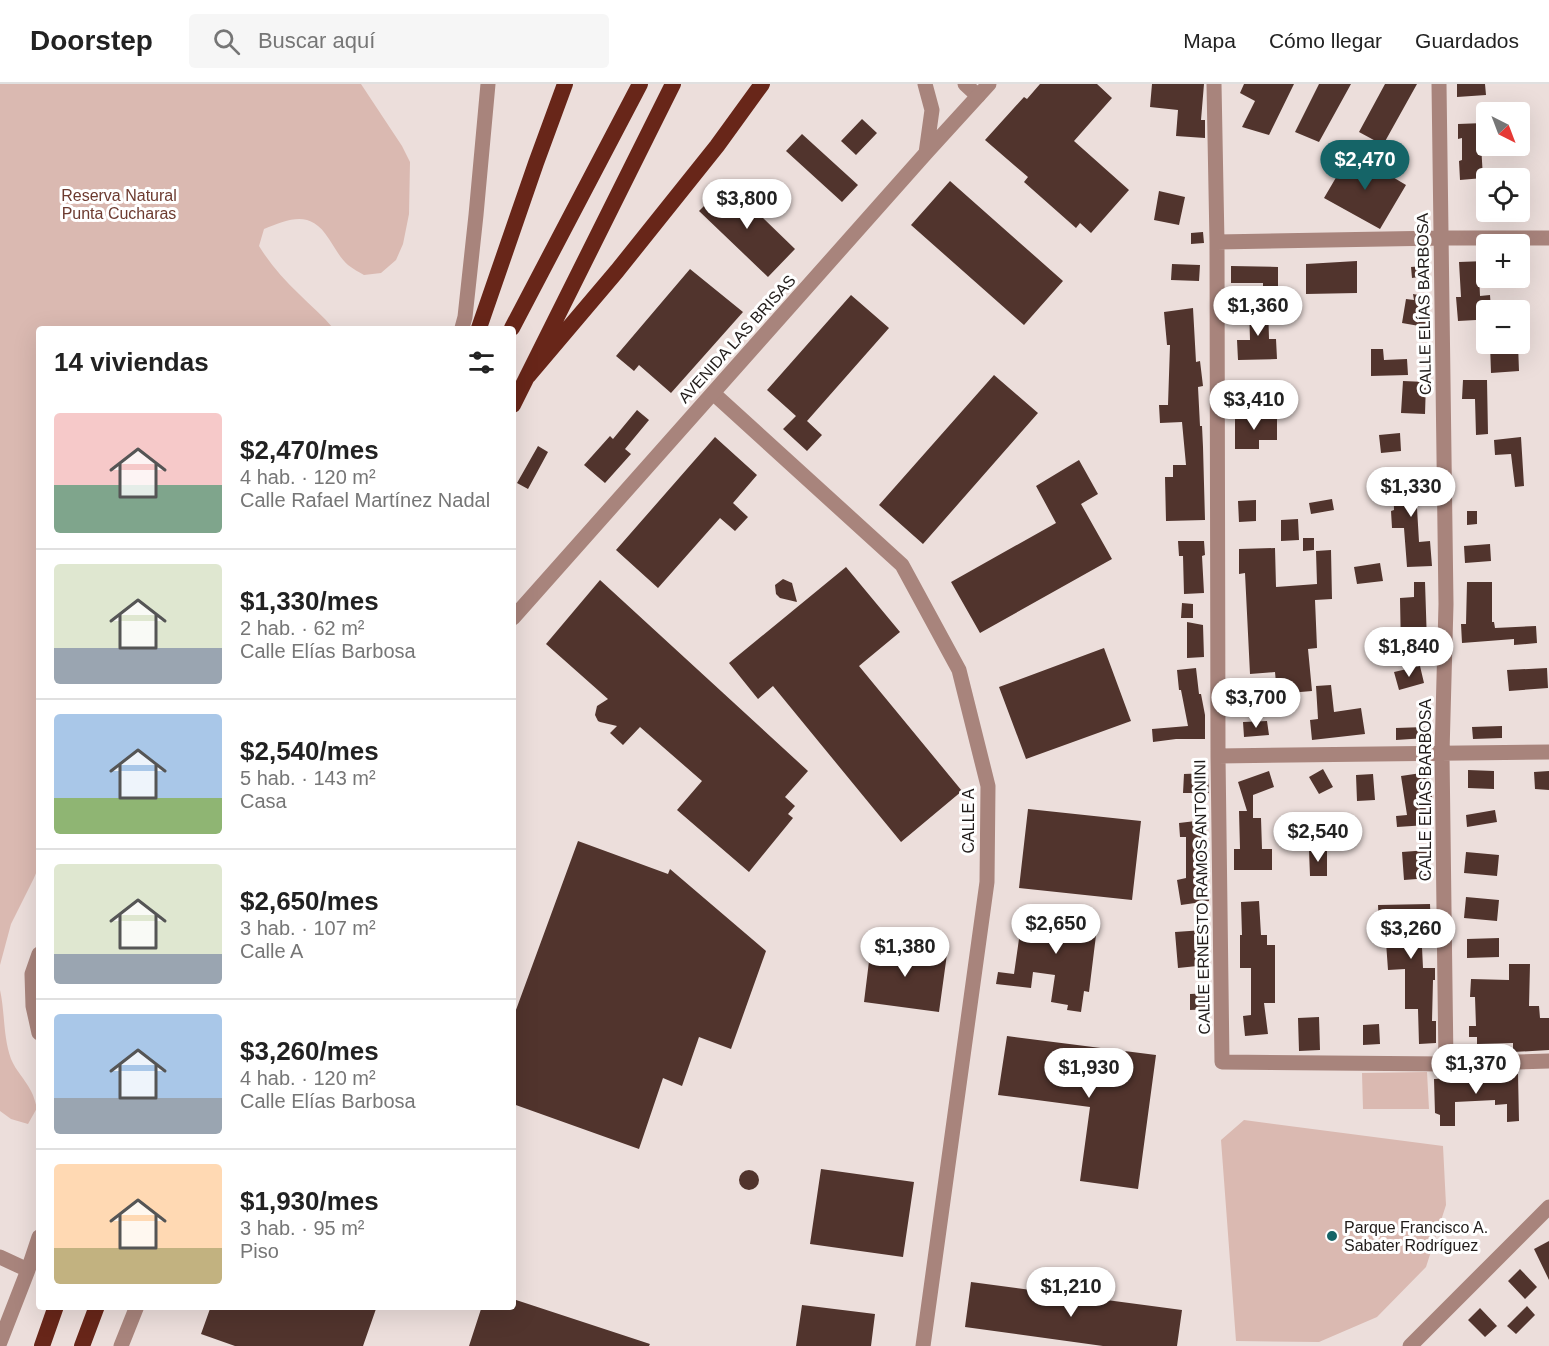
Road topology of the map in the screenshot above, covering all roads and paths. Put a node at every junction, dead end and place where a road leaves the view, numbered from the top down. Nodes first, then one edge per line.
1 (488, 84) edge
2 (565, 84) edge
3 (640, 84) edge
4 (673, 84) edge
5 (762, 84) edge
6 (925, 84) edge
7 (965, 84) edge
8 (989, 84) edge
9 (1214, 84) edge
10 (1439, 84) edge
11 (978, 96) junction
12 (926, 153) junction
13 (1442, 238) junction
14 (1549, 238) edge
15 (1217, 242) junction
16 (463, 326) edge
17 (480, 326) edge
18 (513, 326) edge
19 (528, 376) junction
20 (713, 393) junction
21 (516, 399) edge
22 (516, 615) edge
23 (1549, 752) edge
24 (1442, 753) junction
25 (1218, 756) junction
26 (36, 963) edge
27 (36, 1020) edge
28 (1549, 1061) edge
29 (1446, 1064) junction
30 (1549, 1207) edge
31 (36, 1247) edge
32 (0, 1257) edge
33 (28, 1270) junction
34 (55, 1310) edge
35 (96, 1310) edge
36 (135, 1310) edge
37 (0, 1342) edge
38 (42, 1346) edge
39 (82, 1346) edge
40 (121, 1346) edge
41 (923, 1346) edge
42 (1410, 1346) edge

1 - 16 street
2 - 17 highway
3 - 18 highway
4 - 19 highway
5 - 19 highway
6 - 12 street
7 - 11 street
8 - 11 street, AVENIDA LAS BRISAS
9 - 15 street, CALLE ERNESTO RAMOS ANTONINI
10 - 13 street, CALLE ELÍAS BARBOSA
11 - 12 street, AVENIDA LAS BRISAS
12 - 20 street, AVENIDA LAS BRISAS
13 - 14 street
13 - 15 street
13 - 24 street, CALLE ELÍAS BARBOSA
15 - 25 street, CALLE ERNESTO RAMOS ANTONINI
19 - 21 highway
20 - 22 street, AVENIDA LAS BRISAS
20 - 41 street, CALLE A
23 - 24 street
24 - 25 street
24 - 29 street, CALLE ELÍAS BARBOSA
25 - 29 street, CALLE ERNESTO RAMOS ANTONINI
26 - 27 street
28 - 29 street
30 - 42 street
31 - 33 street
32 - 33 street
33 - 37 street
34 - 38 highway
35 - 39 highway
36 - 40 street

